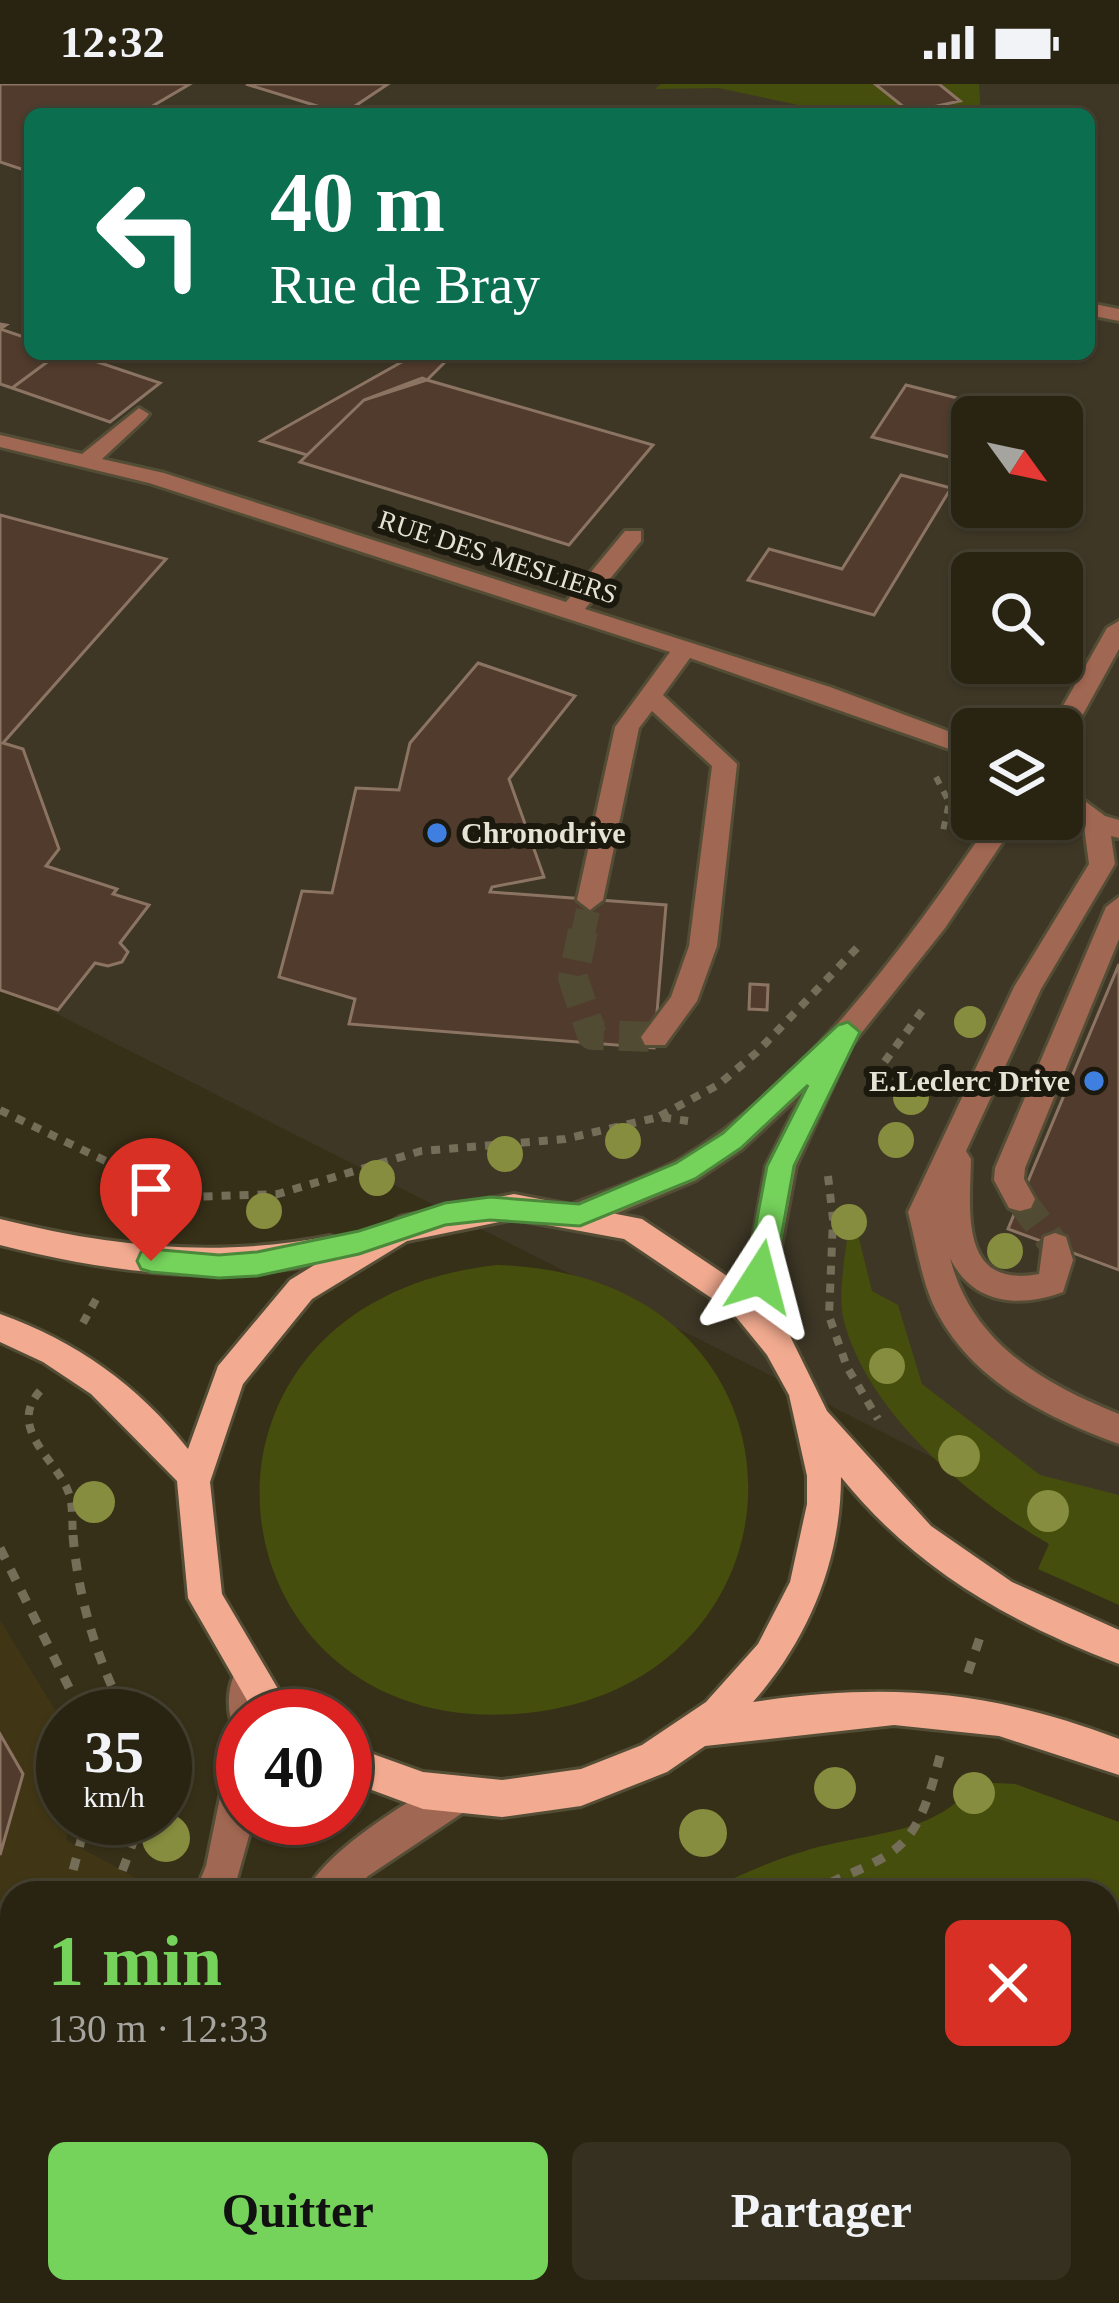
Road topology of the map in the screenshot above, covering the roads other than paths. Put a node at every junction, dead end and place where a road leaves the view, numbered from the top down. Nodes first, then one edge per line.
1 (139, 414) dead end
2 (0, 440) edge
3 (88, 460) junction
4 (633, 536) dead end
5 (570, 612) junction
6 (1119, 628) edge
7 (686, 648) junction
8 (650, 696) junction
9 (1074, 708) edge
10 (951, 741) edge
11 (1083, 808) edge
12 (1113, 829) edge
13 (991, 840) edge
14 (590, 900) tunnel mouth
15 (1119, 907) edge
16 (848, 1032) junction
17 (655, 1037) dead end
18 (957, 1147) junction
19 (1019, 1199) tunnel mouth
20 (580, 1215) junction
21 (0, 1232) edge
22 (359, 1242) junction
23 (1055, 1246) dead end
24 (755, 1315) junction
25 (0, 1328) edge
26 (812, 1417) junction
27 (1119, 1430) edge
28 (184, 1469) junction
29 (1119, 1647) edge
30 (241, 1689) edge
31 (706, 1728) junction
32 (1119, 1757) edge
33 (372, 1772) edge
34 (457, 1795) junction
35 (229, 1845) edge
36 (219, 1881) edge
37 (337, 1881) edge

1 - 3 street
2 - 3 street, RUE DES MESLIERS
3 - 5 street, RUE DES MESLIERS
4 - 5 street
5 - 7 street, RUE DES MESLIERS
6 - 9 street
7 - 8 street
7 - 10 street, RUE DES MESLIERS
8 - 14 street
8 - 17 street
11 - 12 street
12 - 18 street
13 - 16 street
15 - 19 street
16 - 20 street
16 - 24 street
18 - 23 street
18 - 27 street
20 - 22 main road
20 - 24 main road
21 - 22 main road
22 - 28 main road
24 - 26 main road
25 - 28 main road
26 - 29 main road
26 - 31 main road
28 - 30 main road
31 - 32 main road
31 - 34 main road
33 - 34 main road
34 - 37 street
35 - 36 street

